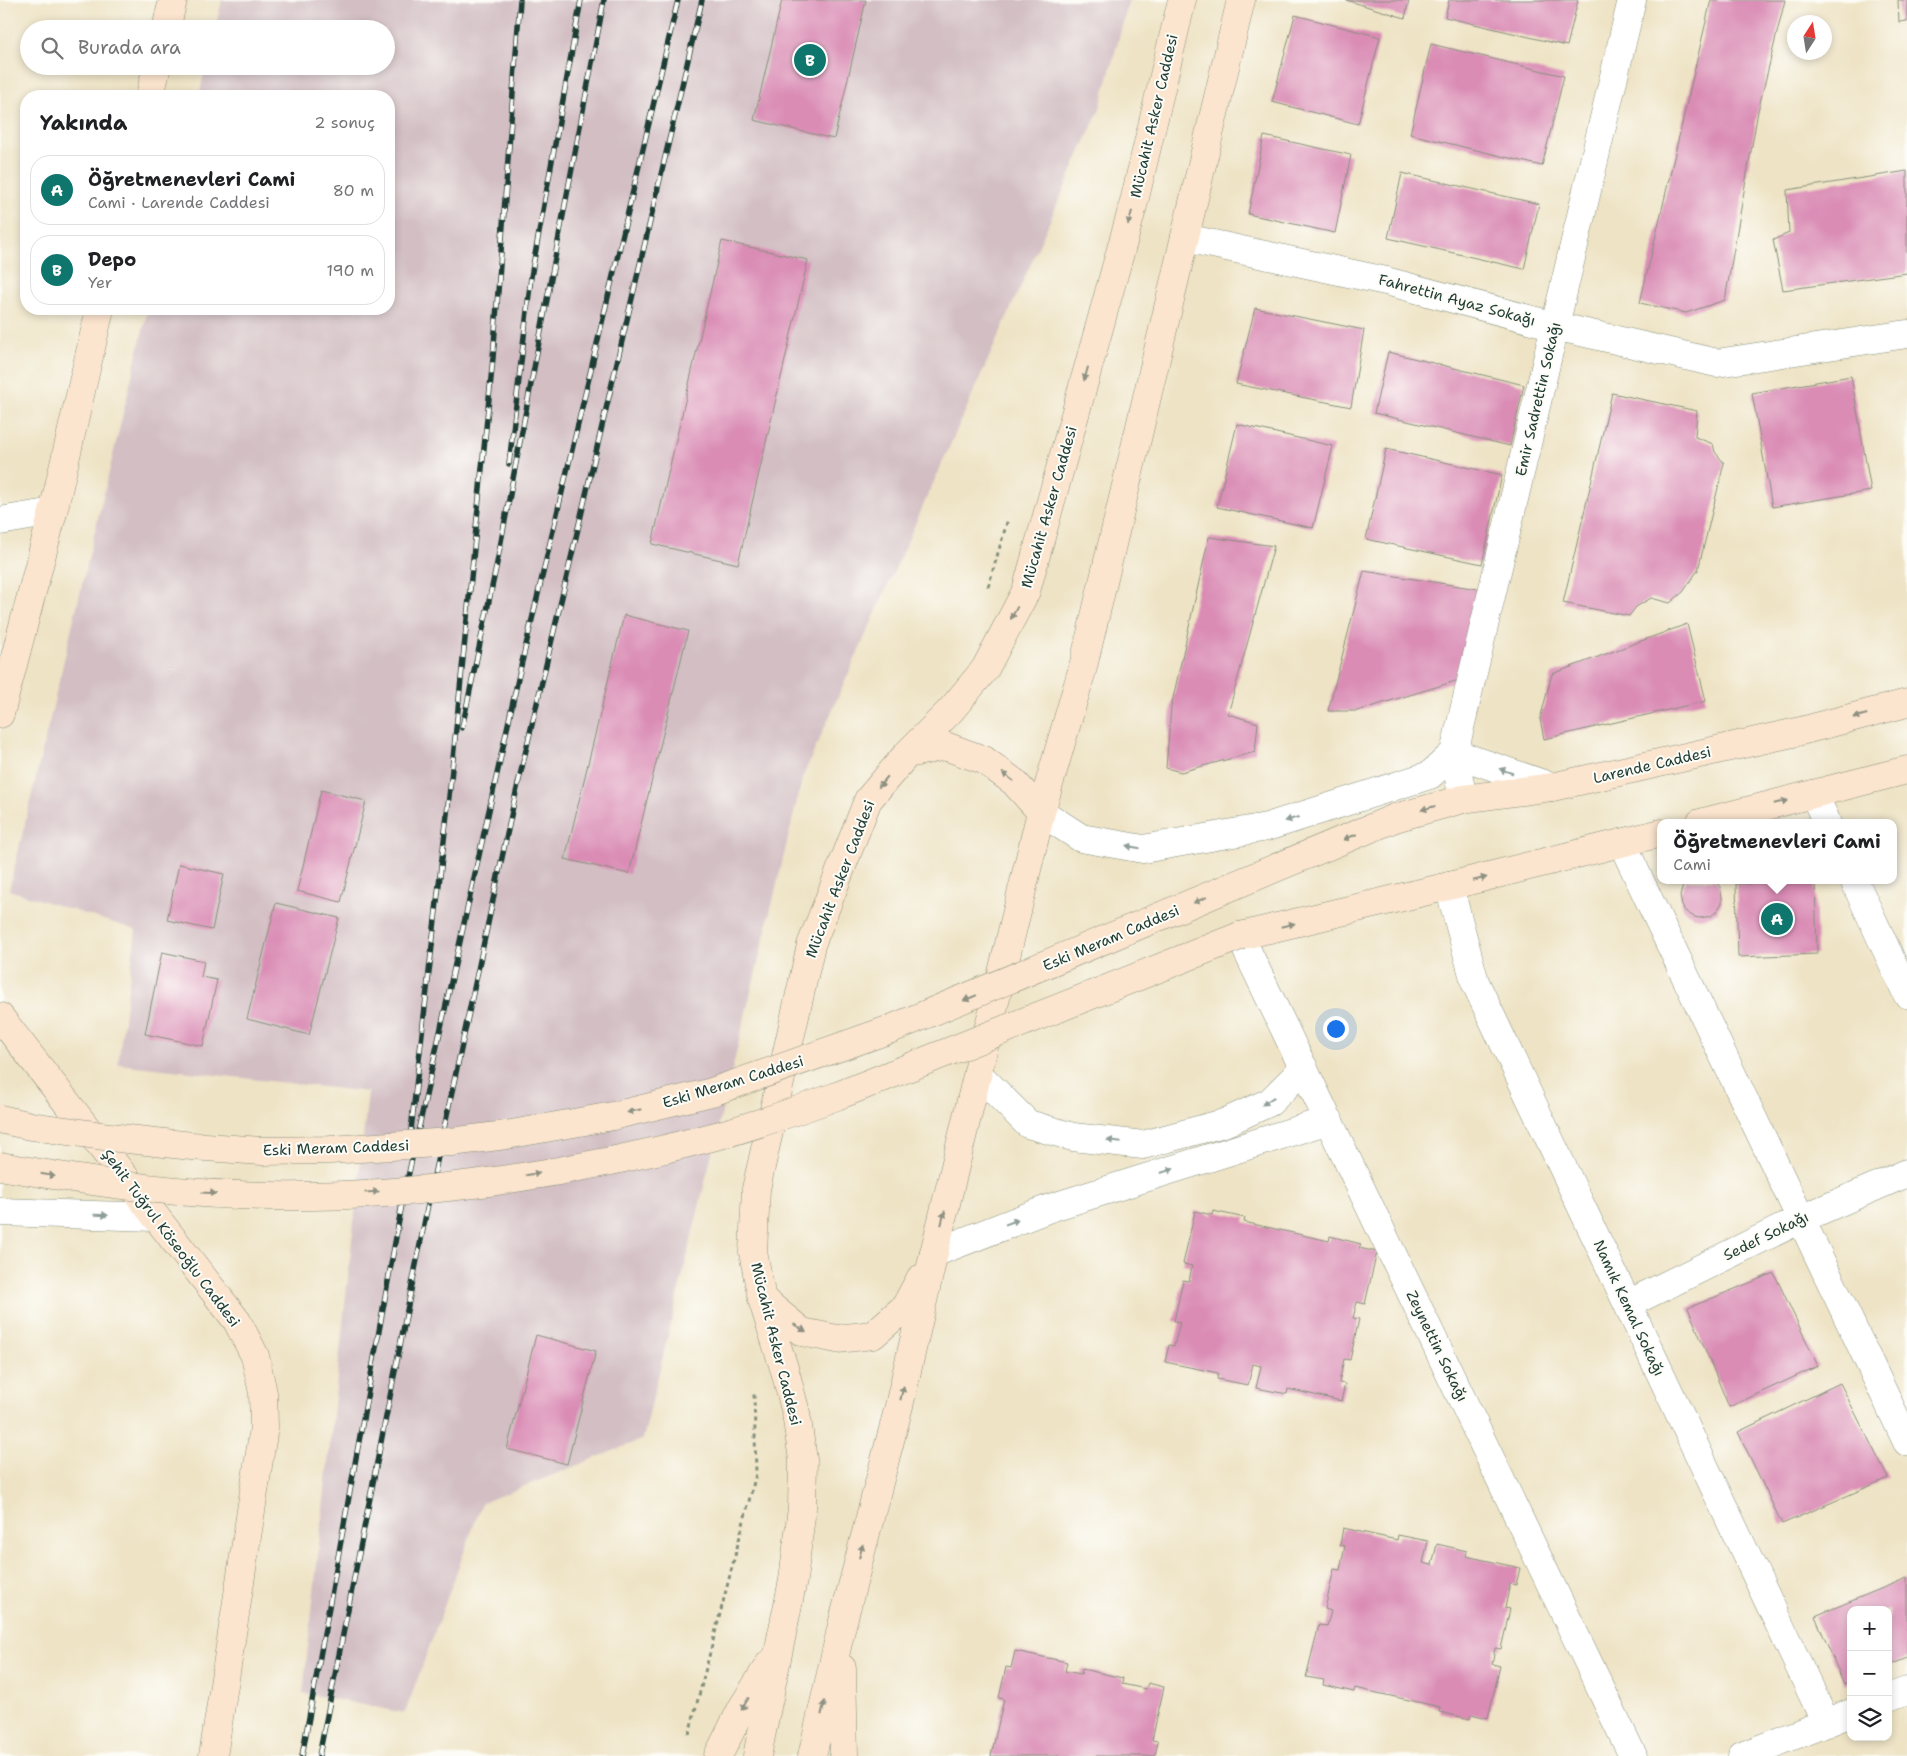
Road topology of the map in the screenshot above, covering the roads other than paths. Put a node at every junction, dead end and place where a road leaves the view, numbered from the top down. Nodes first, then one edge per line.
1 (173, 0) edge
2 (1182, 0) edge
3 (1241, 0) edge
4 (1632, 0) edge
5 (168, 20) edge
6 (155, 75) edge
7 (151, 90) edge
8 (1185, 238) junction
9 (99, 315) edge
10 (1555, 326) junction
11 (1907, 334) edge
12 (52, 512) junction
13 (0, 521) edge
14 (1907, 703) edge
15 (0, 714) edge
16 (1454, 753) junction
17 (906, 754) junction
18 (1907, 770) edge
19 (1552, 787) junction
20 (1814, 794) junction
21 (1462, 799) junction
22 (1041, 812) junction
23 (1395, 818) joint
24 (1716, 819) edge
25 (1825, 819) edge
26 (1657, 834) edge
27 (1622, 843) junction
28 (1856, 884) edge
29 (1450, 886) junction
30 (1240, 936) junction
31 (1907, 994) edge
32 (0, 1017) edge
33 (1304, 1068) junction
34 (978, 1074) junction
35 (0, 1119) edge
36 (1328, 1120) junction
37 (0, 1166) edge
38 (1907, 1173) edge
39 (0, 1212) edge
40 (155, 1217) junction
41 (1801, 1219) junction
42 (934, 1252) junction
43 (762, 1299) junction
44 (1628, 1304) junction
45 (1907, 1442) edge
46 (842, 1625) junction
47 (780, 1647) junction
48 (1907, 1691) edge
49 (1892, 1697) edge
50 (1847, 1715) edge
51 (1826, 1723) junction
52 (213, 1756) edge
53 (718, 1756) edge
54 (757, 1756) edge
55 (812, 1756) edge
56 (844, 1756) edge
57 (1633, 1756) edge
58 (1742, 1756) edge

1 - 5 main road
2 -> 17 main road, Mücahit Asker Caddesi
3 - 8 main road
4 - 10 street, Emir Sadrettin Sokağı
6 - 7 main road
8 - 10 street, Fahrettin Ayaz Sokağı
8 - 22 main road
9 - 12 main road
10 - 11 street, Fahrettin Ayaz Sokağı
10 - 16 street, Emir Sadrettin Sokağı
12 - 13 street
12 - 15 main road
14 -> 19 main road, Larende Caddesi
19 -> 16 street
16 - 21 street, Emir Sadrettin Sokağı
16 -> 22 street
22 -> 17 main road
17 -> 43 main road, Mücahit Asker Caddesi
18 - 20 main road
19 - 21 main road, Larende Caddesi
24 -> 20 main road
20 - 25 street
21 -> 23 main road, Larende Caddesi
22 - 34 main road
23 -> 35 main road, Eski Meram Caddesi, bridge
26 - 27 main road
29 -> 27 main road
27 - 41 street
28 - 31 street
30 -> 29 main road
29 - 44 street, Namık Kemal Sokağı
30 - 33 street, Zeynettin Sokağı
37 -> 30 main road, bridge
32 - 40 main road, Şehit Tuğrul Köseoğlu Caddesi
33 -> 34 street
33 - 36 street, Zeynettin Sokağı
42 -> 34 main road
42 -> 36 street
36 - 57 street, Zeynettin Sokağı
38 - 41 street, Sedef Sokağı
39 -> 40 street
40 - 52 main road, Şehit Tuğrul Köseoğlu Caddesi
41 - 44 street, Sedef Sokağı
41 - 45 street
43 -> 42 main road
46 -> 42 main road
43 - 47 main road, Mücahit Asker Caddesi
44 - 51 street, Namık Kemal Sokağı
55 -> 46 main road
46 - 56 main road
47 -> 53 main road
47 - 54 main road, Mücahit Asker Caddesi
48 - 49 street
50 - 51 street
51 - 58 street

